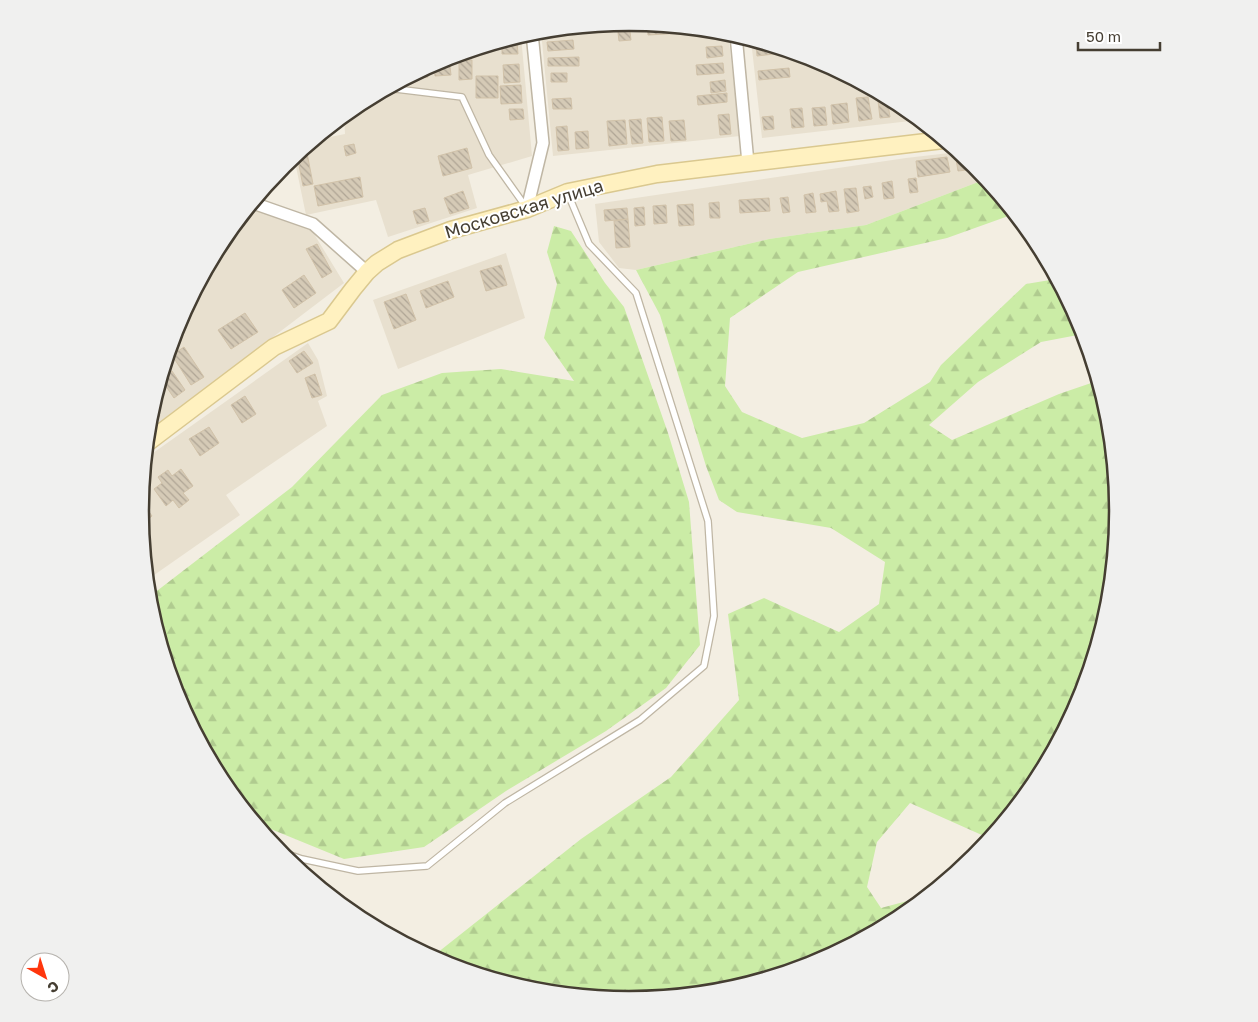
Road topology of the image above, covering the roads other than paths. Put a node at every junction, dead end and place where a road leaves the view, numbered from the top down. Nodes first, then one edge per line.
1 (533, 41) edge
2 (737, 44) edge
3 (401, 90) edge
4 (934, 141) edge
5 (748, 163) junction
6 (568, 192) junction
7 (259, 205) edge
8 (527, 209) junction
9 (367, 272) junction
10 (155, 437) edge
11 (298, 858) edge

1 - 8 street
2 - 5 street
3 - 8 lane
4 - 5 street, Московская улица
5 - 6 street, Московская улица
6 - 8 street, Московская улица
6 - 11 lane
7 - 9 street
8 - 9 street, Московская улица
9 - 10 street, Московская улица

